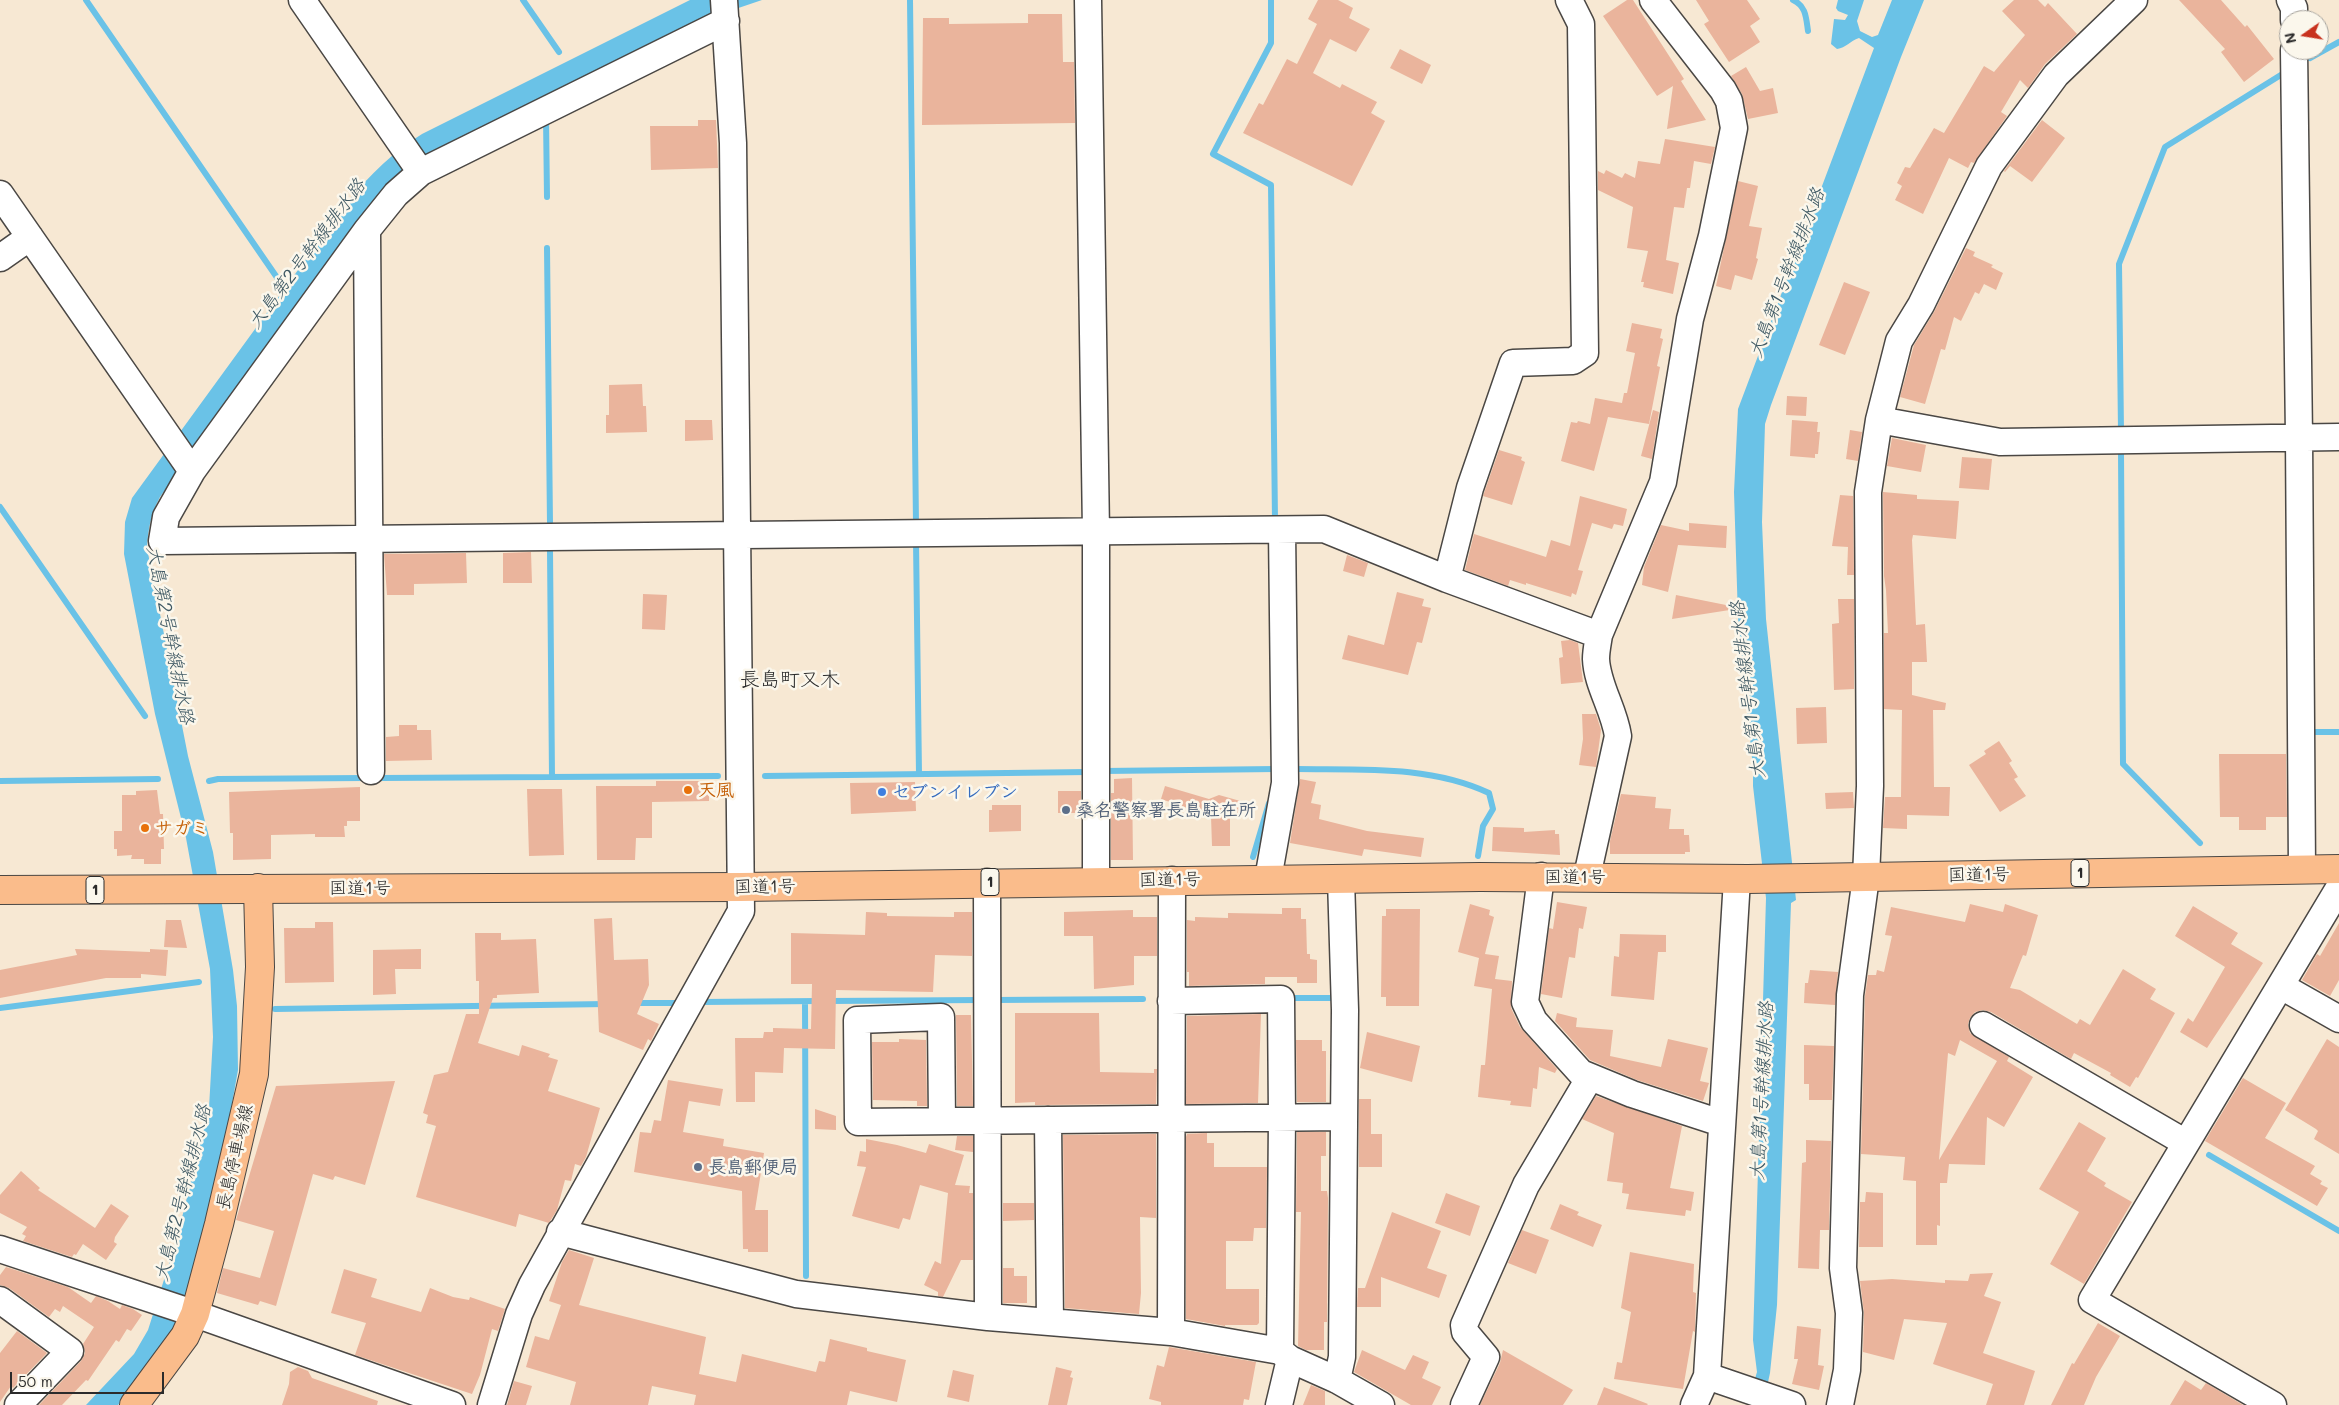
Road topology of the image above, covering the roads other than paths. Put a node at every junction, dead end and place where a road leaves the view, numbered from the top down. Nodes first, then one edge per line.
1 (302, 0) edge
2 (1088, 0) edge
3 (1569, 0) edge
4 (1653, 0) edge
5 (2134, 0) edge
6 (725, 11) edge
7 (2294, 60) edge
8 (420, 171) dead end
9 (0, 194) edge
10 (367, 230) junction
11 (30, 237) junction
12 (0, 258) edge
13 (1879, 420) junction
14 (2299, 437) junction
15 (2339, 437) edge
16 (191, 469) junction
17 (1282, 530) junction
18 (1096, 532) junction
19 (737, 536) junction
20 (369, 539) junction
21 (1447, 579) junction
22 (1599, 635) junction
23 (371, 771) dead end
24 (2302, 869) junction
25 (2339, 869) edge
26 (1541, 876) junction
27 (1587, 876) junction
28 (1866, 877) junction
29 (1268, 879) junction
30 (1341, 879) junction
31 (1743, 879) junction
32 (1172, 880) junction
33 (1096, 881) junction
34 (987, 882) junction
35 (741, 887) junction
36 (258, 888) junction
37 (2339, 888) edge
38 (0, 890) edge
39 (2281, 986) junction
40 (1172, 1001) junction
41 (2339, 1019) edge
42 (1983, 1025) dead end
43 (1590, 1077) junction
44 (1282, 1117) junction
45 (1344, 1117) junction
46 (1048, 1120) junction
47 (1172, 1120) junction
48 (942, 1121) junction
49 (986, 1121) junction
50 (1721, 1123) junction
51 (2186, 1143) junction
52 (560, 1232) junction
53 (2, 1253) edge
54 (0, 1300) edge
55 (190, 1312) junction
56 (988, 1316) junction
57 (1050, 1322) junction
58 (1171, 1332) junction
59 (1285, 1355) junction
60 (1337, 1380) junction
61 (1716, 1380) junction
62 (1784, 1402) edge
63 (18, 1405) edge
64 (134, 1405) edge
65 (452, 1405) edge
66 (491, 1405) edge
67 (1279, 1405) edge
68 (1381, 1405) edge
69 (1464, 1405) edge
70 (1694, 1405) edge
71 (1840, 1405) edge
72 (2273, 1405) edge

1 - 8 street
2 - 18 street
3 - 21 street
4 - 22 street
5 - 13 street
6 - 10 street
6 - 19 street
7 - 14 street
9 - 11 street
10 - 16 street
10 - 20 street
11 - 12 street
11 - 16 street
13 - 14 street
13 - 28 street
14 - 15 street
14 - 24 street
16 - 20 street
17 - 18 street
17 - 21 street
17 - 29 street
18 - 19 street
18 - 33 street
19 - 20 street
19 - 35 street
20 - 23 street
21 - 22 street
22 - 27 street
24 - 25 main road, 国道1号 / 1
24 - 28 main road, 国道1号 / 1
26 - 27 main road, 国道1号 / 1
26 - 30 main road, 国道1号 / 1
26 - 43 street
27 - 31 main road, 国道1号 / 1
28 - 31 main road, 国道1号 / 1
28 - 71 street
29 - 30 main road, 国道1号 / 1
29 - 32 main road, 国道1号 / 1
30 - 45 street
31 - 50 street
32 - 33 main road, 国道1号 / 1
32 - 40 street
33 - 34 main road, 国道1号 / 1
34 - 35 main road, 国道1号 / 1
34 - 49 street
35 - 36 main road, 国道1号 / 1
35 - 52 street
36 - 38 main road, 国道1号 / 1
36 - 55 main road, 長島停車場線
37 - 39 street
39 - 41 street
39 - 51 street
40 - 44 street
40 - 47 street
42 - 51 street
43 - 50 street
43 - 69 street
44 - 45 street
44 - 47 street
44 - 59 street
45 - 60 street
46 - 47 street
46 - 49 street
46 - 57 street
47 - 58 street
48 - 48 street
48 - 49 street
49 - 56 street
50 - 61 street
51 - 72 street
52 - 56 street
52 - 66 street
53 - 55 street
54 - 63 street
55 - 64 main road, 長島停車場線
55 - 65 street
56 - 57 street
57 - 58 street
58 - 59 street
59 - 60 street
59 - 67 street
60 - 68 street
61 - 62 street
61 - 70 street

